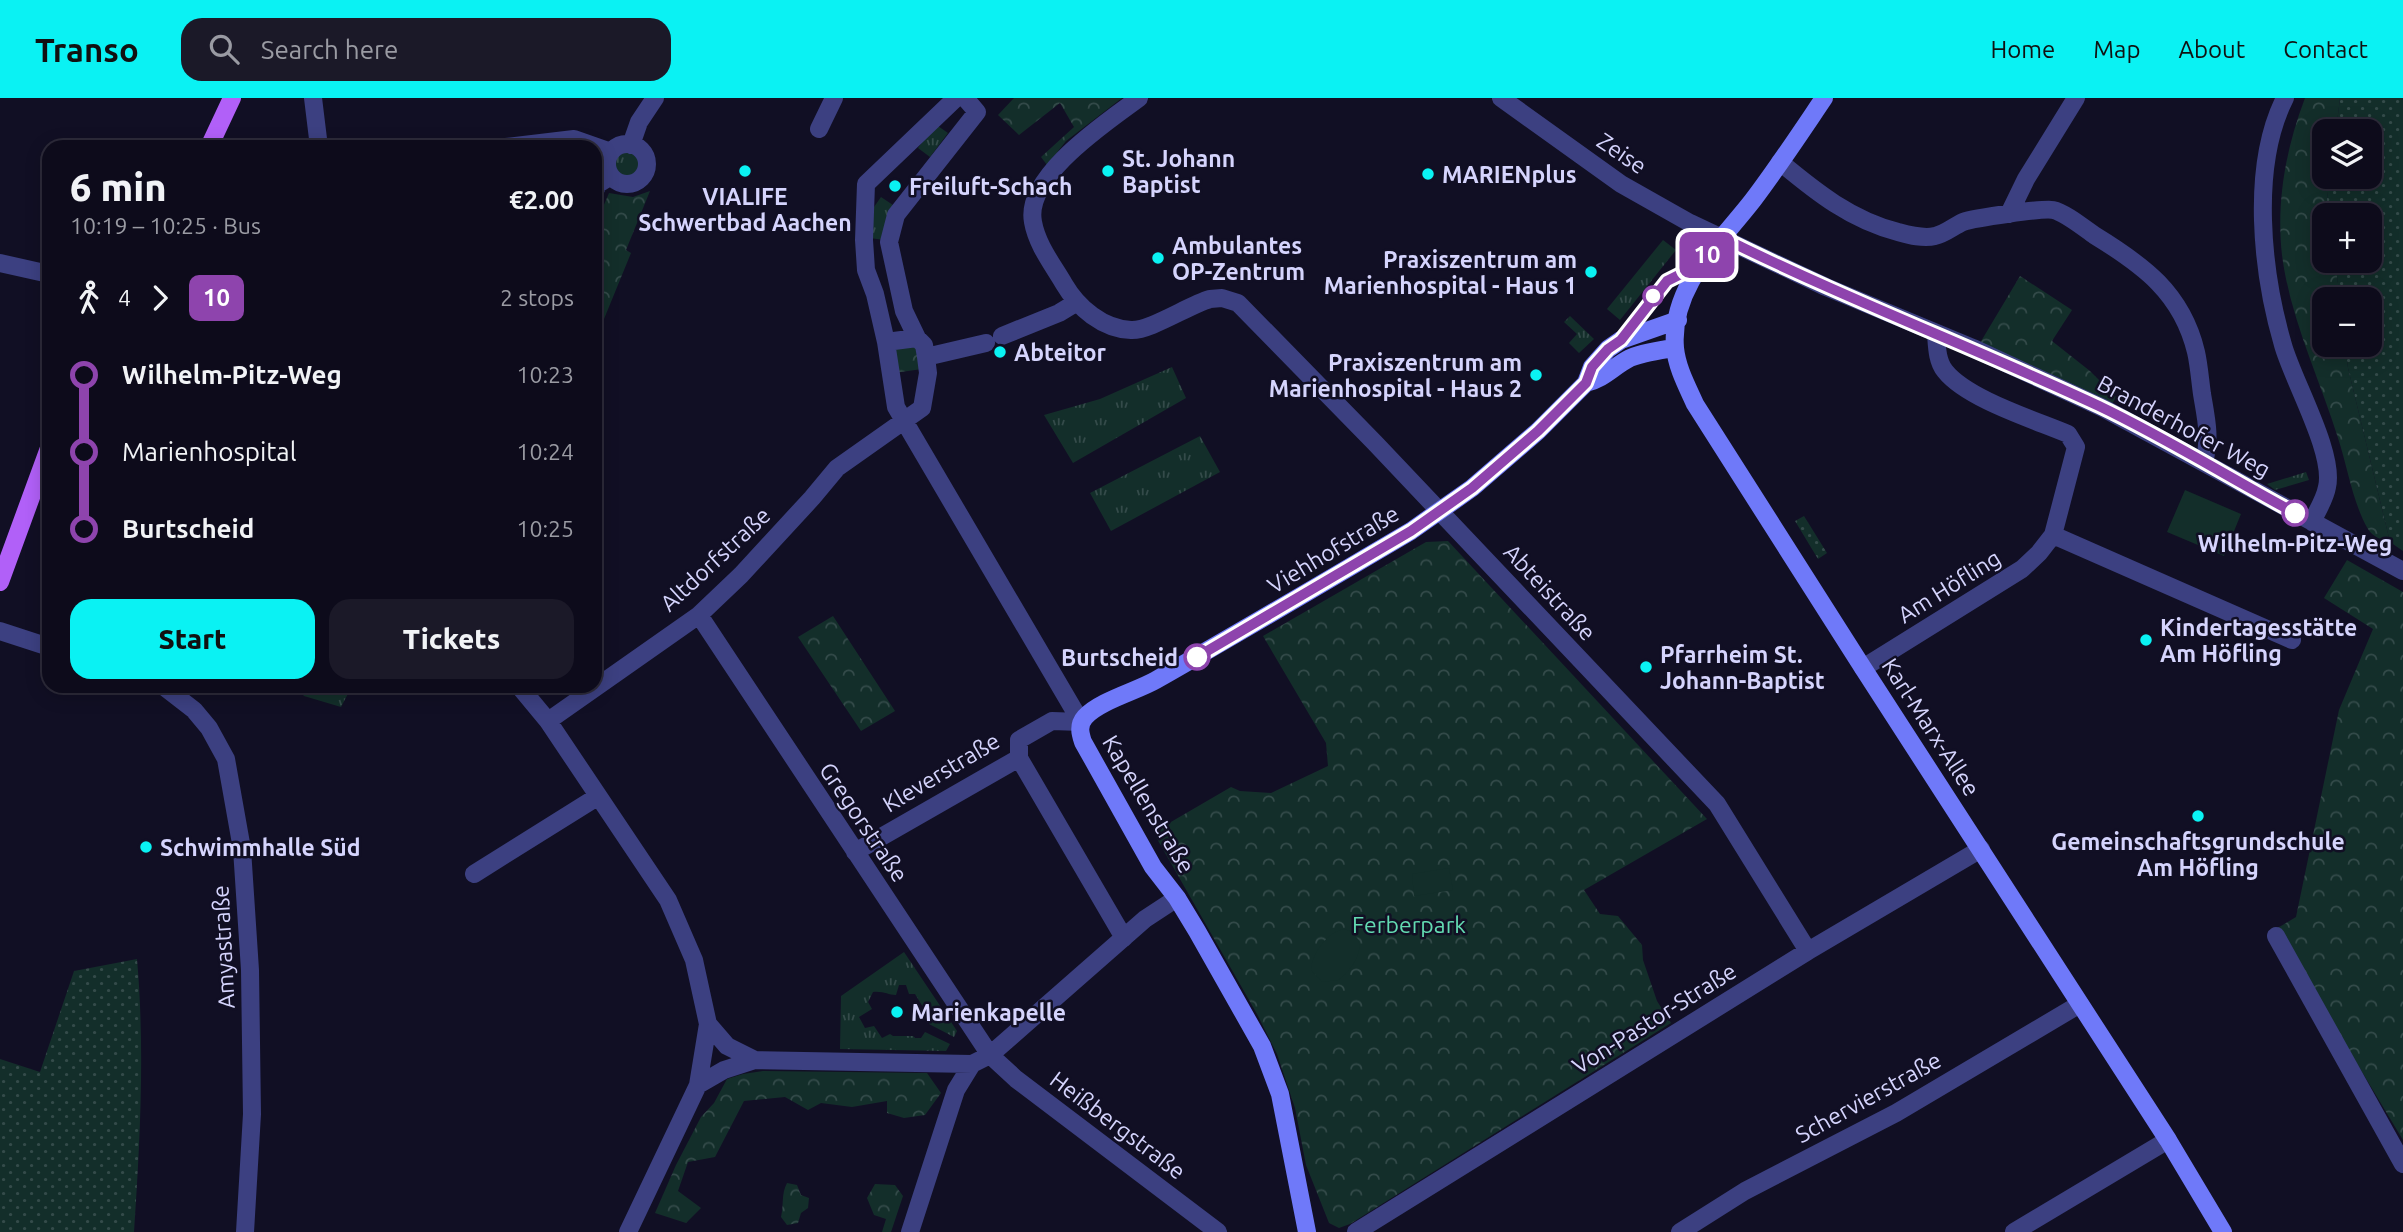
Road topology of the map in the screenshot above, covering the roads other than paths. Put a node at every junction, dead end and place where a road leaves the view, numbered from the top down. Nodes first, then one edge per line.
1 (232, 98) edge
2 (313, 98) edge
3 (655, 98) edge
4 (834, 98) edge
5 (956, 98) edge
6 (965, 98) edge
7 (1139, 98) edge
8 (1501, 98) edge
9 (1824, 98) edge
10 (2076, 98) edge
11 (2285, 98) edge
12 (819, 129) dead end
13 (212, 140) edge
14 (317, 140) edge
15 (631, 145) junction
16 (602, 149) edge
17 (611, 152) junction
18 (1780, 162) junction
19 (611, 176) junction
20 (602, 182) edge
21 (2009, 214) junction
22 (1723, 238) junction
23 (0, 263) edge
24 (42, 272) edge
25 (1077, 303) junction
26 (1678, 320) junction
27 (1936, 334) junction
28 (917, 338) junction
29 (886, 342) junction
30 (1675, 348) junction
31 (926, 357) junction
32 (1586, 383) junction
33 (904, 419) junction
34 (2204, 462) junction
35 (42, 477) edge
36 (1441, 512) junction
37 (2312, 522) junction
38 (2053, 535) junction
39 (2403, 572) edge
40 (0, 582) edge
41 (699, 615) junction
42 (0, 631) edge
43 (2292, 640) dead end
44 (42, 645) edge
45 (1863, 668) junction
46 (602, 683) edge
47 (172, 693) edge
48 (525, 693) edge
49 (588, 693) edge
50 (548, 721) junction
51 (1081, 722) junction
52 (1019, 758) junction
53 (597, 797) junction
54 (1981, 849) junction
55 (855, 852) junction
56 (474, 874) dead end
57 (1177, 898) junction
58 (2276, 936) dead end
59 (1124, 938) junction
60 (1808, 951) junction
61 (2080, 1004) junction
62 (708, 1024) junction
63 (990, 1055) junction
64 (755, 1060) junction
65 (972, 1064) junction
66 (698, 1085) junction
67 (2168, 1140) junction
68 (2403, 1164) edge
69 (245, 1232) edge
70 (628, 1232) edge
71 (910, 1232) edge
72 (1218, 1232) edge
73 (1307, 1232) edge
74 (1356, 1232) edge
75 (1680, 1232) edge
76 (2014, 1232) edge
77 (2223, 1232) edge

1 - 13 main road
2 - 14 street
3 - 15 street
4 - 12 street
5 - 29 street, Kapellenstraße
6 - 28 street
7 - 25 street
8 - 22 street, Zeise
9 - 18 main road, Karl-Marx-Allee
10 - 21 street
11 - 37 street
15 - 17 street
15 - 19 street
16 - 17 street
17 - 19 street
18 - 21 street
18 - 22 main road, Karl-Marx-Allee
19 - 20 street
21 - 34 street
22 - 26 main road, Karl-Marx-Allee
22 - 27 street, Branderhofer Weg
23 - 24 street
25 - 31 street
25 - 36 street, Abteistraße
26 - 30 main road, Karl-Marx-Allee
26 - 32 main road, Viehhofstraße
27 - 34 street, Branderhofer Weg
27 - 38 street, Am Höfling
28 - 29 street
28 - 31 street
29 - 33 street, Kapellenstraße
30 - 32 main road, Viehhofstraße
30 - 45 main road, Karl-Marx-Allee
31 - 33 street, Altdorfstraße
32 - 36 main road, Viehhofstraße
33 - 41 street, Altdorfstraße
33 - 51 street, Kapellenstraße
34 - 37 street, Branderhofer Weg
35 - 40 main road
36 - 51 main road, Viehhofstraße
36 - 60 street, Abteistraße
37 - 39 street, Branderhofer Weg
38 - 43 street
38 - 45 street, Am Höfling
41 - 46 street, Altdorfstraße
41 - 55 street, Gregorstraße
42 - 44 street
45 - 54 main road, Karl-Marx-Allee
47 - 69 street, Amyastraße
48 - 50 street
49 - 50 street, Altdorfstraße
50 - 53 street
51 - 52 street, Kleverstraße
51 - 57 main road, Kapellenstraße
52 - 55 street, Kleverstraße
52 - 59 street
53 - 56 street
53 - 62 street
54 - 60 street, Von-Pastor-Straße
54 - 61 main road, Karl-Marx-Allee
55 - 63 street, Gregorstraße
57 - 59 street
57 - 73 main road, Kapellenstraße
58 - 68 street
59 - 63 street
60 - 74 street, Von-Pastor-Straße
61 - 67 main road, Karl-Marx-Allee
61 - 75 street, Schervierstraße
62 - 64 street
62 - 66 street
63 - 65 street
63 - 72 street, Heißbergstraße
64 - 65 street
64 - 66 street
65 - 71 street
66 - 70 street
67 - 76 street
67 - 77 main road, Karl-Marx-Allee

